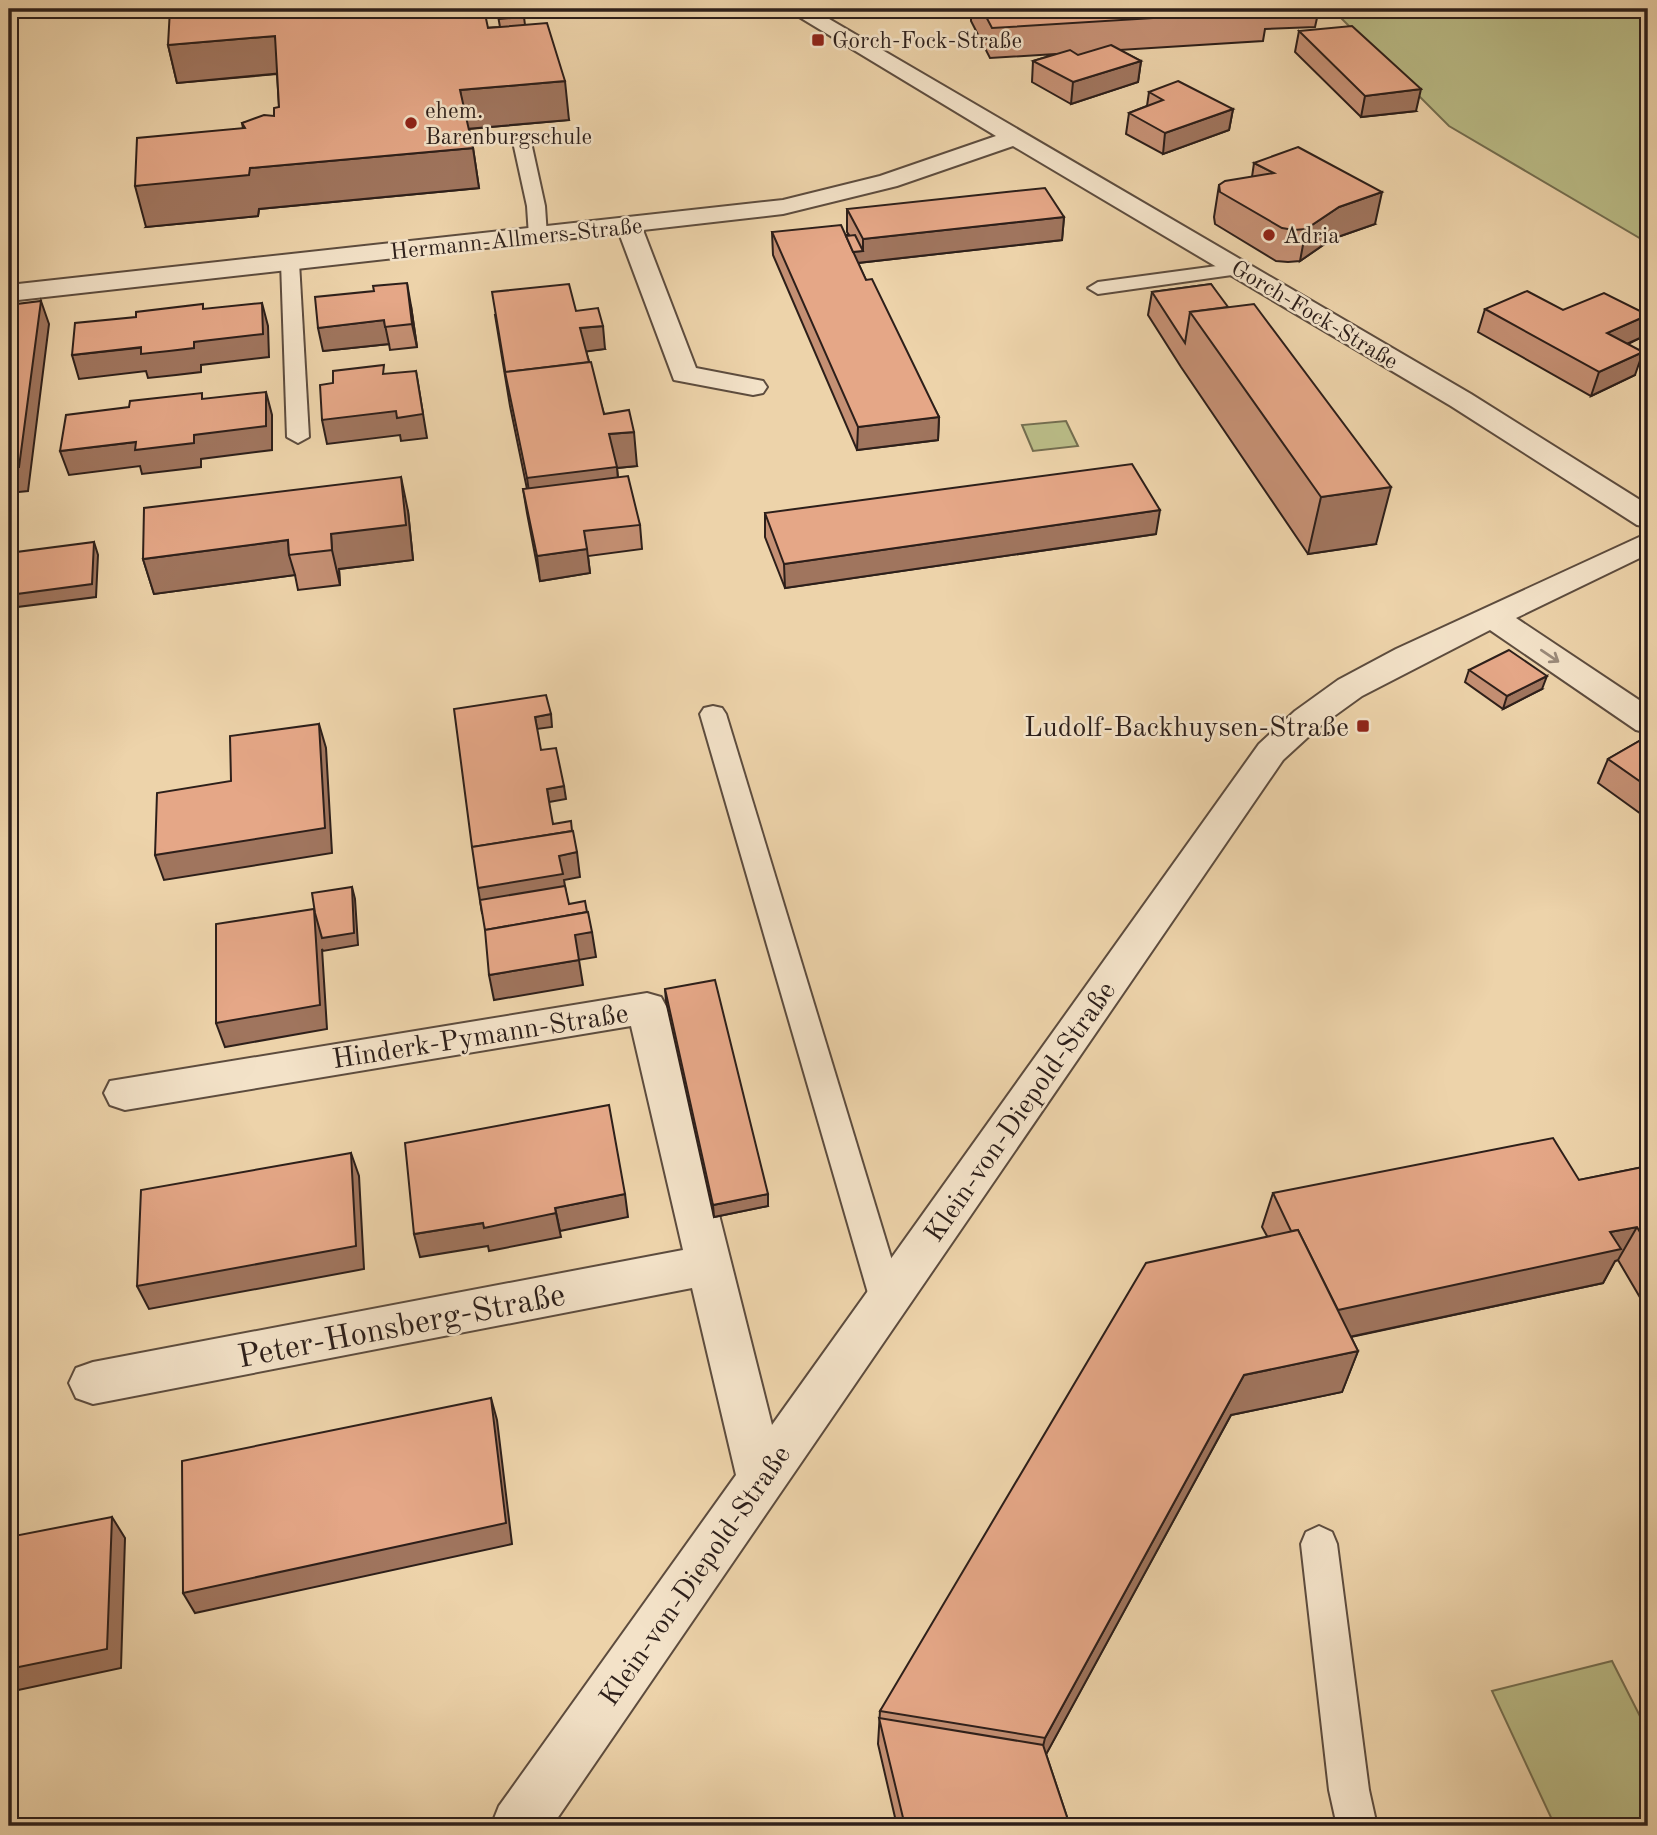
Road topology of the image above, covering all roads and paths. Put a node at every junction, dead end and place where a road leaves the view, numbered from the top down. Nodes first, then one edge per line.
1 (797, 9) edge
2 (1014, 138) junction
3 (522, 142) dead end
4 (629, 226) junction
5 (538, 236) junction
6 (290, 262) junction
7 (1240, 269) junction
8 (1098, 288) dead end
9 (9, 293) edge
10 (753, 387) dead end
11 (298, 437) dead end
12 (1648, 518) edge
13 (1648, 542) edge
14 (1494, 618) junction
15 (713, 714) dead end
16 (1648, 722) edge
17 (125, 1093) dead end
18 (708, 1265) junction
19 (887, 1300) junction
20 (93, 1383) dead end
21 (761, 1479) junction
22 (1318, 1544) dead end
23 (519, 1826) edge
24 (1357, 1826) edge

1 - 2 street, Gorch-Fock-Straße
2 - 4 street, Hermann-Allmers-Straße
2 - 7 street, Gorch-Fock-Straße
3 - 5 lane
4 - 5 street, Hermann-Allmers-Straße
4 - 10 street
5 - 6 street, Hermann-Allmers-Straße
6 - 9 street, Hermann-Allmers-Straße
6 - 11 lane
7 - 8 lane
7 - 12 street, Gorch-Fock-Straße
13 - 14 street, Klein-von-Diepold-Straße
14 -> 16 street
14 - 19 street, Klein-von-Diepold-Straße
15 - 19 lane
17 - 18 street, Hinderk-Pymann-Straße
18 - 20 street, Peter-Honsberg-Straße
18 - 21 street, Hinderk-Pymann-Straße
19 - 21 street, Klein-von-Diepold-Straße
21 - 23 street, Klein-von-Diepold-Straße
22 - 24 lane

